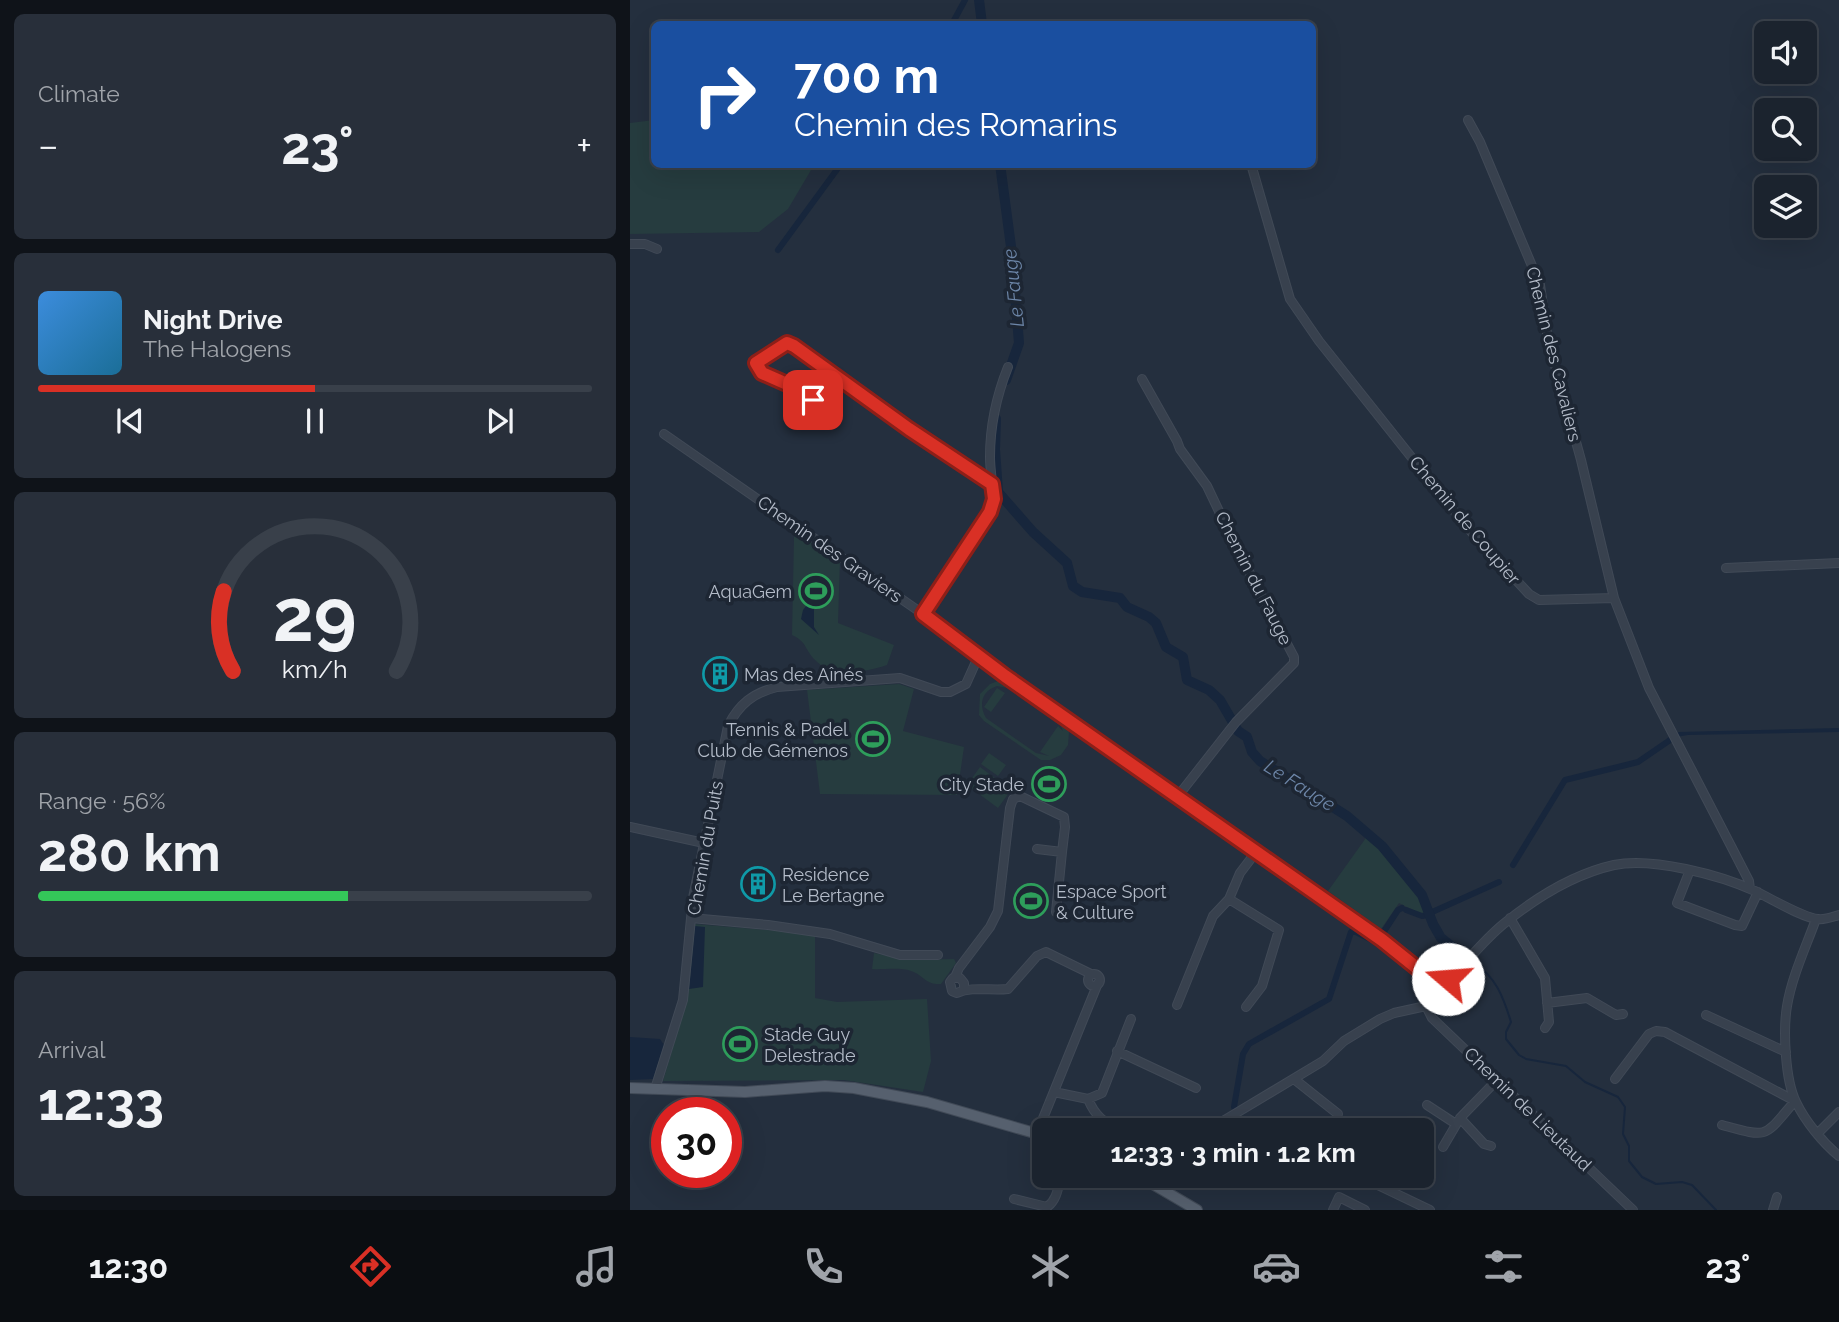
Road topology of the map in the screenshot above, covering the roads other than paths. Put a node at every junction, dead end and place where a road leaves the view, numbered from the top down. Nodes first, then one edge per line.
1 (1468, 120) dead end
2 (1252, 168) edge
3 (630, 244) edge
4 (657, 248) dead end
5 (1009, 367) dead end
6 (1142, 379) dead end
7 (813, 400) dead end
8 (664, 434) dead end
9 (992, 484) junction
10 (1839, 563) edge
11 (1726, 568) dead end
12 (1614, 597) junction
13 (923, 614) junction
14 (979, 655) junction
15 (1178, 796) junction
16 (630, 827) edge
17 (704, 842) junction
18 (1037, 849) dead end
19 (1062, 852) junction
20 (1256, 852) junction
21 (1690, 870) junction
22 (1754, 890) junction
23 (1230, 899) junction
24 (1056, 912) dead end
25 (1839, 915) edge
26 (691, 918) junction
27 (1510, 918) junction
28 (1816, 919) junction
29 (938, 955) dead end
30 (1438, 985) junction
31 (1547, 1003) junction
32 (1177, 1004) dead end
33 (1426, 1006) junction
34 (1246, 1007) dead end
35 (1623, 1014) dead end
36 (1706, 1015) dead end
37 (1131, 1019) dead end
38 (1545, 1028) dead end
39 (1117, 1051) junction
40 (1786, 1052) junction
41 (1294, 1079) junction
42 (1615, 1079) dead end
43 (1497, 1080) junction
44 (630, 1086) edge
45 (656, 1086) junction
46 (1196, 1088) dead end
47 (1054, 1092) junction
48 (1088, 1099) junction
49 (1795, 1101) junction
50 (1427, 1105) dead end
51 (1839, 1112) edge
52 (1338, 1114) dead end
53 (1046, 1118) edge
54 (1100, 1118) edge
55 (1228, 1118) edge
56 (1458, 1121) junction
57 (1722, 1125) dead end
58 (1818, 1133) junction
59 (1032, 1134) edge
60 (1491, 1146) dead end
61 (1443, 1147) dead end
62 (1839, 1156) edge
63 (1058, 1188) edge
64 (1157, 1188) edge
65 (1384, 1188) edge
66 (1777, 1197) dead end
67 (1014, 1199) dead end
68 (1197, 1210) edge
69 (1333, 1210) edge
70 (1365, 1210) edge
71 (1430, 1210) edge
72 (1633, 1210) edge
73 (1773, 1210) edge

1 - 12 street, Chemin des Cavaliers
2 - 12 street, Chemin de Coupier
3 - 4 street
5 - 9 street
6 - 15 street, Chemin du Fauge
7 - 9 street
8 - 13 street, Chemin des Graviers
9 - 13 street
10 - 11 street
12 - 22 street
13 - 14 street, Chemin des Graviers
14 - 15 street, Chemin des Graviers
14 - 17 street, Chemin du Puits
15 - 20 street, Chemin des Graviers
16 - 17 street
17 - 26 street, Chemin du Puits
18 - 19 street
19 - 24 street
19 - 47 street
20 - 23 street
20 - 30 street, Chemin des Graviers
21 - 22 street
21 - 22 street
21 - 27 street
22 - 28 street
23 - 32 street
23 - 34 street
25 - 28 street
26 - 29 street
26 - 45 street, Chemin du Puits
27 - 30 street
27 - 31 street
28 - 40 street
30 - 33 street
31 - 35 street
31 - 38 street
33 - 41 street
33 - 43 street, Chemin de Lieutaud
36 - 40 street
37 - 39 street
39 - 46 street
39 - 48 street
40 - 49 street
41 - 52 street
41 - 55 street
42 - 49 street
43 - 56 street
43 - 72 street, Chemin de Lieutaud
44 - 45 main road
45 - 59 main road
47 - 48 street
47 - 53 street
48 - 54 street
49 - 57 street
49 - 58 street
50 - 56 street
51 - 58 street
56 - 60 street
56 - 61 street
58 - 62 street
63 - 67 street
64 - 68 main road
65 - 71 street
66 - 73 street
69 - 70 street

